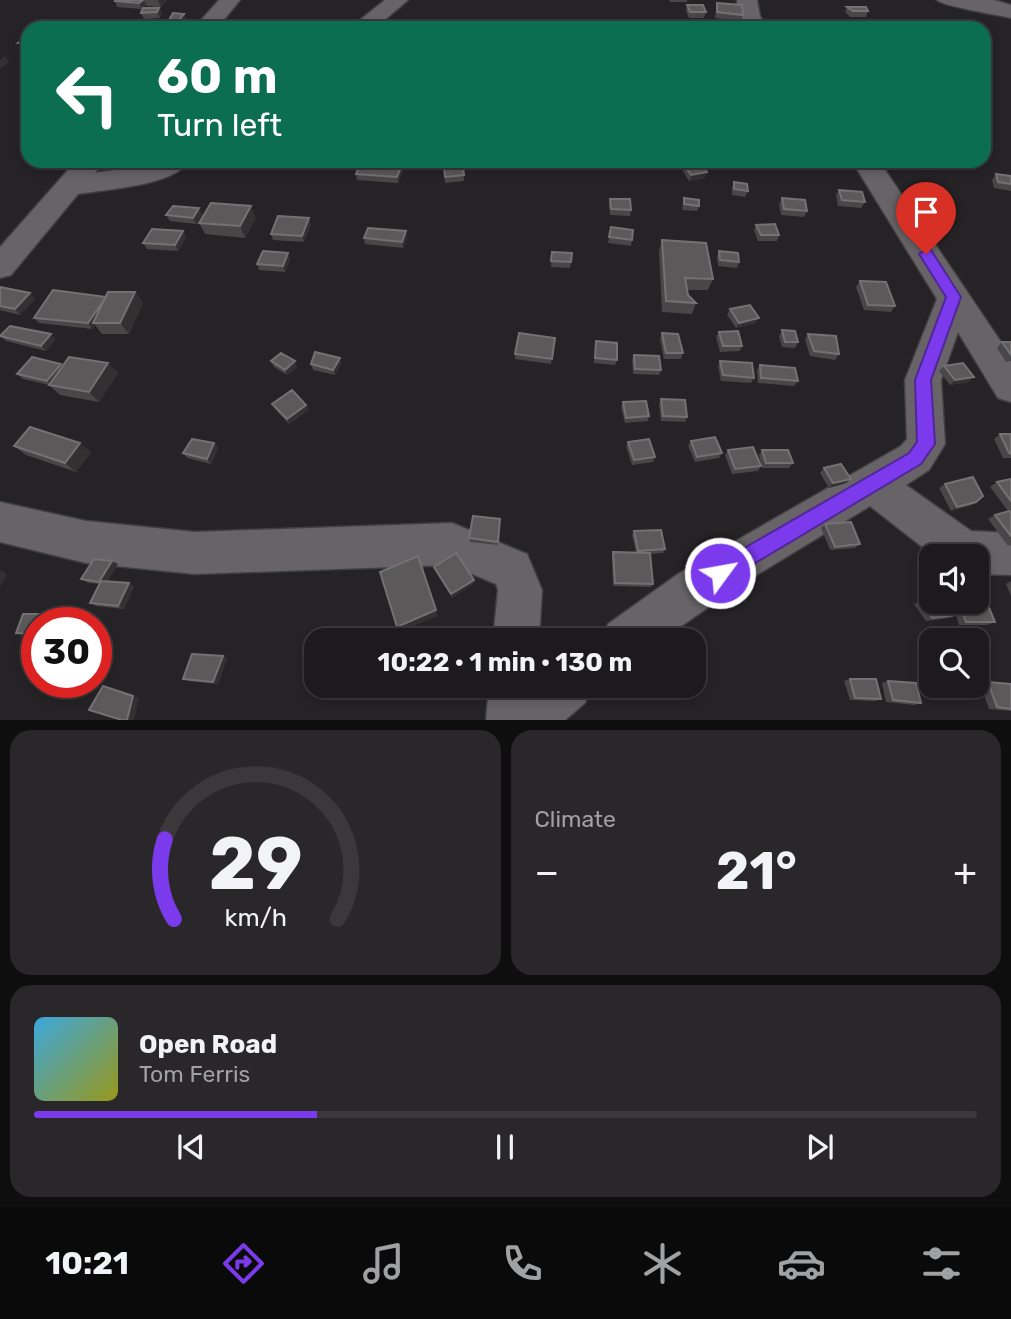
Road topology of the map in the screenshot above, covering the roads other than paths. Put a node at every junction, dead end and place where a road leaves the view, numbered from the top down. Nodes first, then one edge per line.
1 (230, 0) edge
2 (398, 0) edge
3 (747, 0) edge
4 (947, 0) edge
5 (1011, 12) edge
6 (211, 21) edge
7 (370, 21) edge
8 (752, 21) edge
9 (85, 168) edge
10 (160, 168) edge
11 (869, 168) edge
12 (69, 186) junction
13 (0, 267) edge
14 (954, 297) junction
15 (1011, 387) edge
16 (873, 484) junction
17 (0, 522) edge
18 (1011, 554) edge
19 (517, 628) edge
20 (639, 628) edge
21 (512, 698) edge
22 (553, 698) edge
23 (511, 720) edge
24 (526, 720) edge

1 - 6 street
2 - 7 street
3 - 8 street
4 - 5 street
9 - 12 street
10 - 12 street
11 - 14 street
12 - 13 street
14 - 15 street
14 - 16 street
16 - 18 street
16 - 20 street
17 - 19 street
21 - 23 street
22 - 24 street

